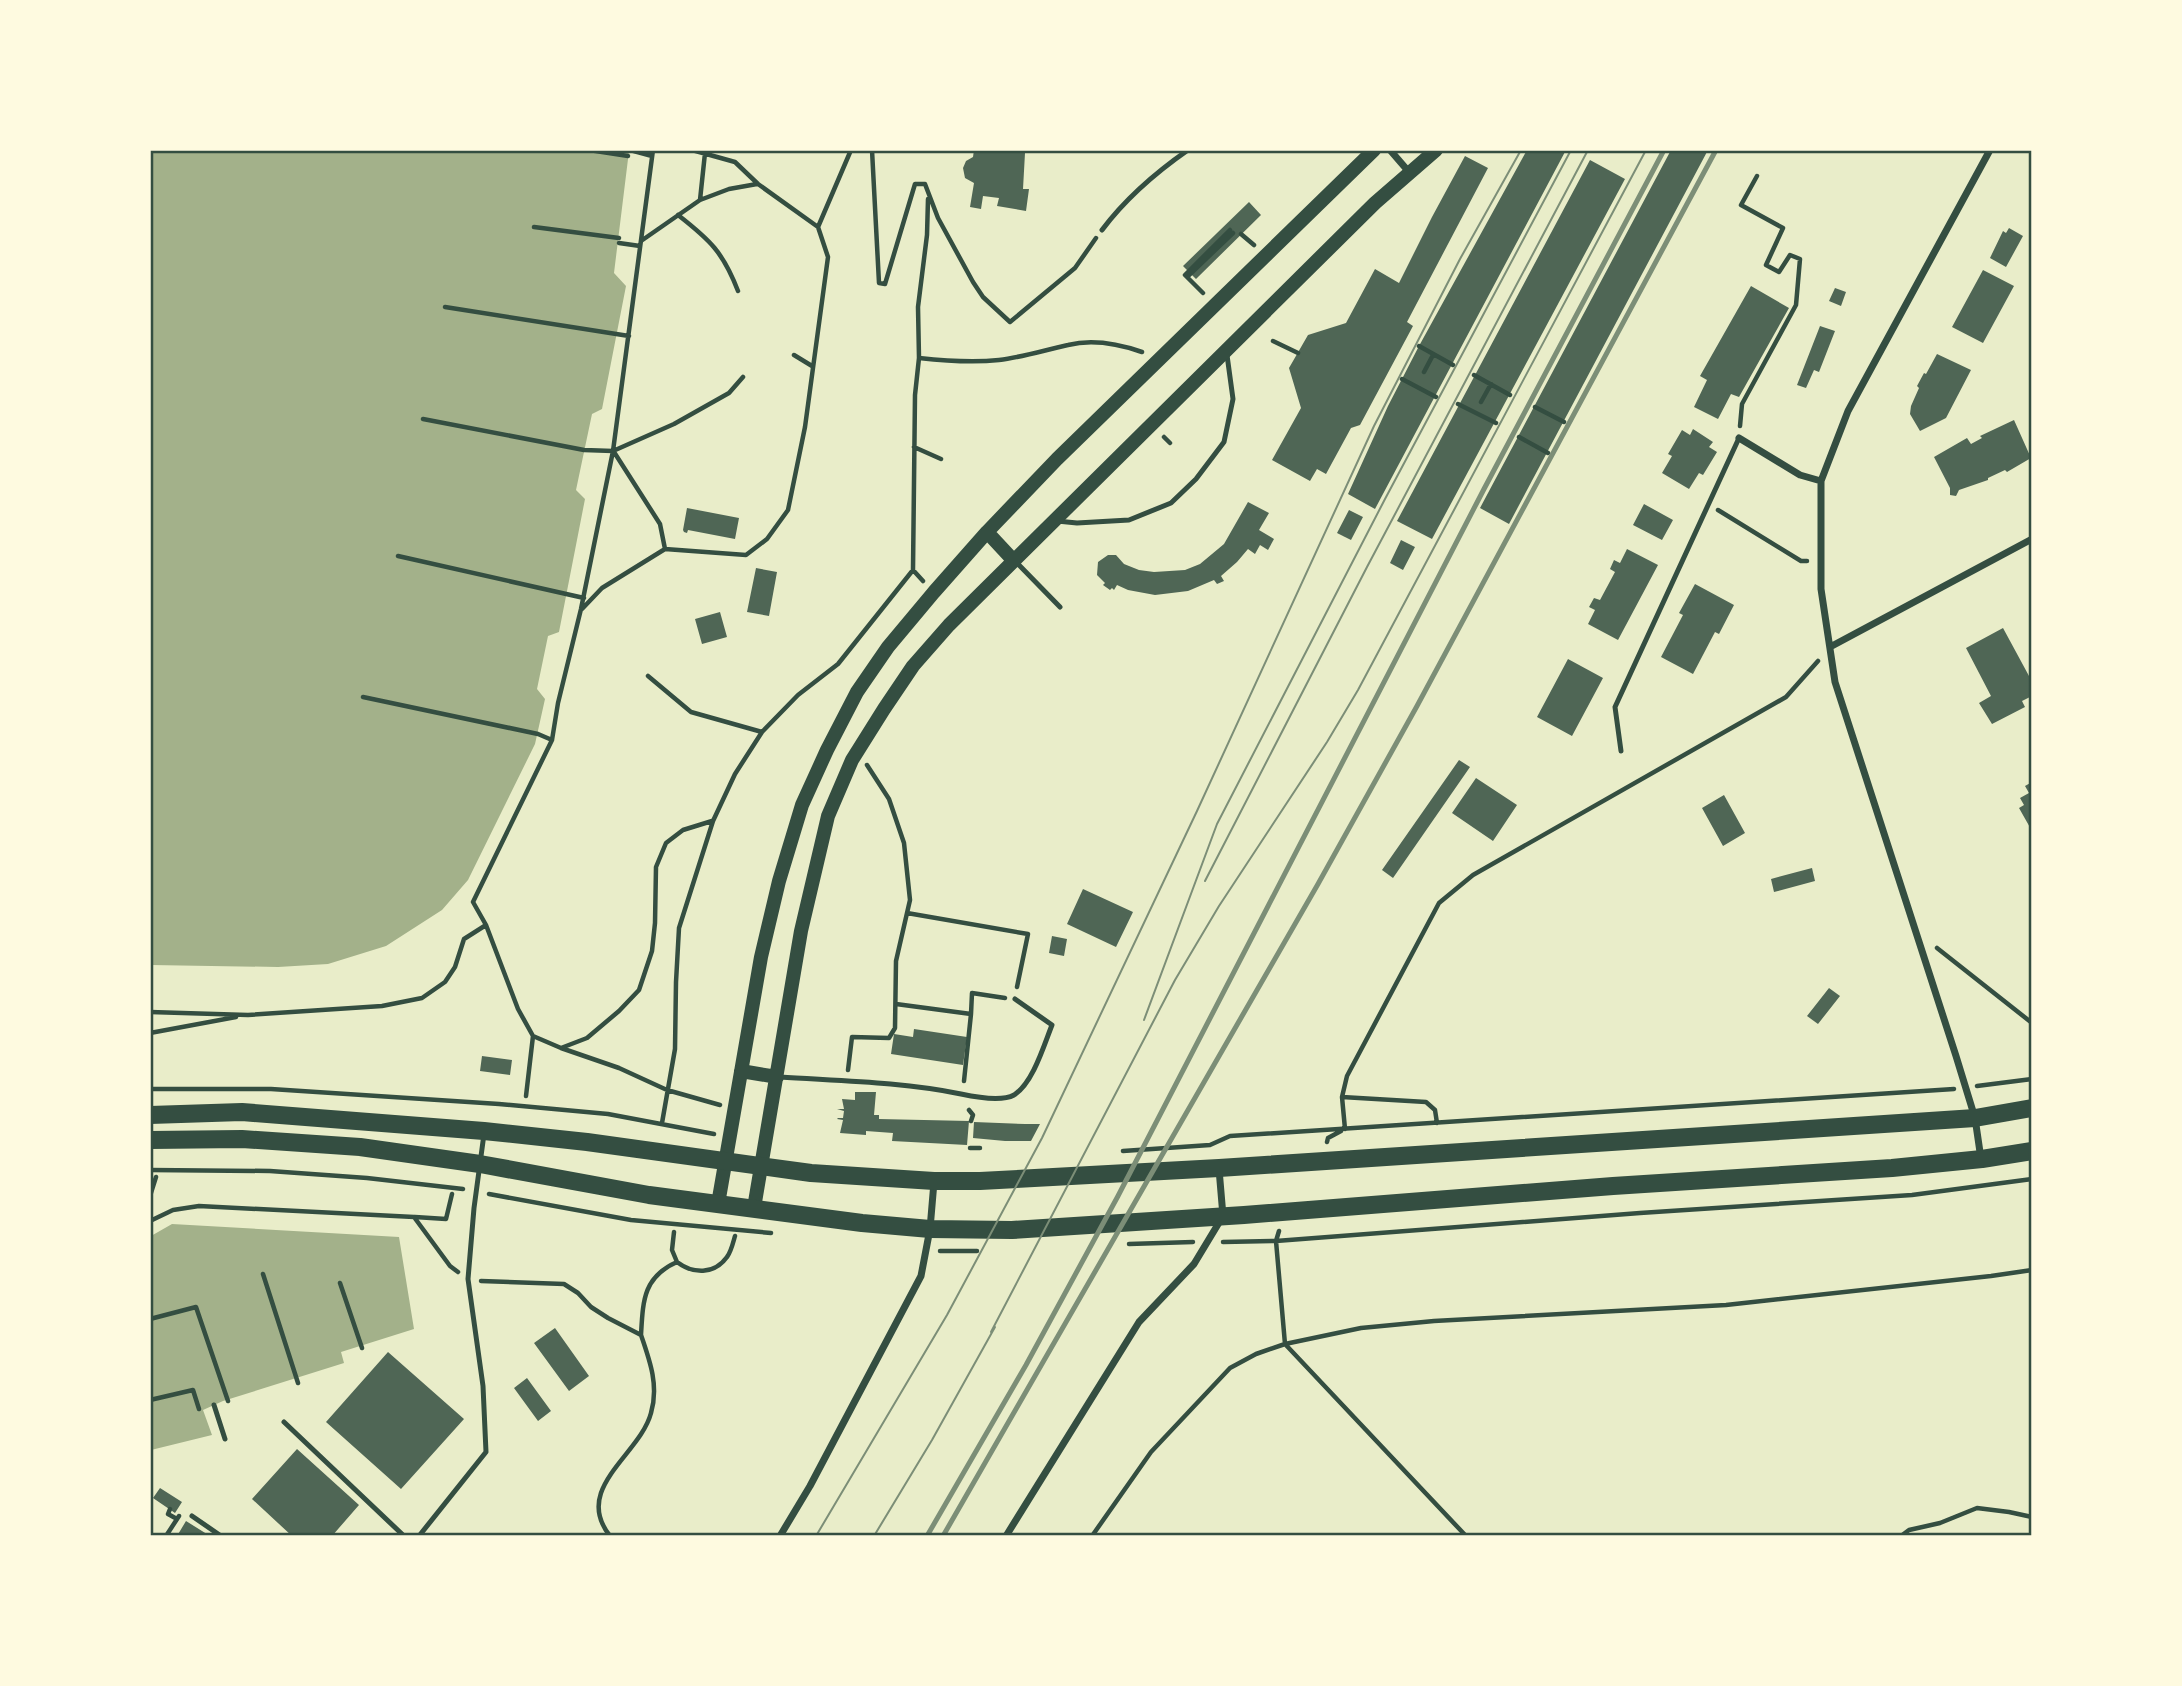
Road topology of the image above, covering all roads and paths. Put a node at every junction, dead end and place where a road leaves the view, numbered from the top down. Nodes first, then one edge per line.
1 (589, 150) edge
2 (692, 150) edge
3 (851, 150) edge
4 (872, 150) edge
5 (1188, 150) edge
6 (1374, 150) edge
7 (1390, 150) edge
8 (1436, 150) edge
9 (1990, 150) edge
10 (629, 153) edge
11 (652, 153) edge
12 (705, 153) junction
13 (1409, 172) junction
14 (1757, 176) dead end
15 (758, 184) junction
16 (928, 196) junction
17 (700, 200) junction
18 (678, 215) junction
19 (534, 227) dead end
20 (818, 227) junction
21 (1102, 230) joint
22 (1232, 231) dead end
23 (641, 244) junction
24 (738, 291) dead end
25 (1216, 306) junction
26 (445, 307) dead end
27 (629, 336) junction
28 (1273, 341) dead end
29 (1419, 346) dead end
30 (1227, 350) junction
31 (1298, 353) dead end
32 (794, 355) dead end
33 (1433, 355) junction
34 (919, 358) junction
35 (1160, 358) junction
36 (1453, 365) dead end
37 (812, 366) junction
38 (1424, 372) dead end
39 (1474, 375) dead end
40 (743, 376) dead end
41 (1402, 379) dead end
42 (1491, 384) junction
43 (1510, 395) dead end
44 (1436, 397) dead end
45 (1481, 402) dead end
46 (1458, 404) dead end
47 (1535, 407) dead end
48 (423, 419) dead end
49 (1564, 422) dead end
50 (1496, 423) dead end
51 (1164, 437) dead end
52 (1519, 437) dead end
53 (1739, 438) junction
54 (1170, 443) dead end
55 (914, 447) junction
56 (613, 451) junction
57 (1548, 453) dead end
58 (941, 459) dead end
59 (1821, 481) junction
60 (1709, 504) junction
61 (1054, 520) junction
62 (988, 532) junction
63 (2032, 539) edge
64 (665, 549) junction
65 (398, 555) dead end
66 (1013, 560) junction
67 (1821, 562) junction
68 (913, 570) junction
69 (934, 592) junction
70 (583, 598) junction
71 (1060, 607) dead end
72 (581, 609) junction
73 (1830, 647) junction
74 (648, 676) dead end
75 (363, 697) dead end
76 (762, 732) junction
77 (552, 740) junction
78 (1621, 751) dead end
79 (857, 752) junction
80 (713, 821) junction
81 (907, 913) junction
82 (486, 925) junction
83 (1917, 932) junction
84 (1015, 999) junction
85 (897, 1004) junction
86 (150, 1012) edge
87 (971, 1014) junction
88 (248, 1015) junction
89 (2032, 1023) edge
90 (150, 1033) edge
91 (533, 1036) junction
92 (561, 1048) junction
93 (741, 1071) junction
94 (777, 1077) junction
95 (2032, 1079) edge
96 (846, 1081) junction
97 (1984, 1086) dead end
98 (150, 1089) edge
99 (667, 1090) junction
100 (1946, 1090) dead end
101 (963, 1095) junction
102 (526, 1096) dead end
103 (1342, 1097) junction
104 (734, 1108) junction
105 (2032, 1108) edge
106 (150, 1115) edge
107 (1975, 1118) junction
108 (662, 1123) junction
109 (1437, 1124) junction
110 (1345, 1129) junction
111 (484, 1131) junction
112 (708, 1133) dead end
113 (150, 1140) edge
114 (970, 1148) dead end
115 (980, 1148) dead end
116 (2032, 1151) edge
117 (1117, 1152) dead end
118 (1982, 1159) junction
119 (725, 1162) junction
120 (480, 1164) junction
121 (761, 1167) junction
122 (1219, 1168) junction
123 (150, 1170) edge
124 (156, 1177) dead end
125 (2032, 1179) edge
126 (934, 1181) junction
127 (476, 1192) junction
128 (452, 1195) dead end
129 (150, 1196) edge
130 (718, 1204) junction
131 (754, 1209) junction
132 (1223, 1216) junction
133 (414, 1217) dead end
134 (930, 1228) junction
135 (674, 1232) dead end
136 (768, 1233) dead end
137 (735, 1236) dead end
138 (1276, 1241) junction
139 (1242, 1243) dead end
140 (677, 1262) junction
141 (2032, 1270) edge
142 (263, 1274) dead end
143 (340, 1283) dead end
144 (150, 1319) edge
145 (641, 1335) dead end
146 (1285, 1344) junction
147 (362, 1348) dead end
148 (298, 1383) dead end
149 (150, 1400) edge
150 (228, 1401) dead end
151 (214, 1405) dead end
152 (201, 1415) dead end
153 (284, 1422) dead end
154 (225, 1439) dead end
155 (170, 1509) dead end
156 (183, 1510) dead end
157 (192, 1516) dead end
158 (2032, 1517) edge
159 (177, 1519) junction
160 (166, 1535) edge
161 (221, 1535) edge
162 (404, 1535) edge
163 (419, 1535) edge
164 (780, 1535) edge
165 (1006, 1535) edge
166 (1092, 1535) edge
167 (1466, 1535) edge
168 (1901, 1535) edge

1 - 10 path
2 - 12 path
3 - 20 path
4 - 16 path
5 - 21 lane
6 - 25 main road
7 - 13 street
8 - 13 main road
9 - 59 street
10 - 11 path
11 - 23 path
12 - 15 path
12 - 17 path
13 - 30 main road
14 - 53 path
15 - 17 path
15 - 20 path
16 - 21 path
16 - 34 path
17 - 18 path
18 - 23 path
18 - 24 path
19 - 23 path
20 - 37 path
22 - 25 path
23 - 27 path
25 - 35 main road
26 - 27 path
27 - 56 path
28 - 31 path
29 - 33 path
30 - 61 main road
30 - 61 lane
32 - 37 path
33 - 36 path
33 - 38 path
34 - 35 path
34 - 55 path
35 - 62 main road
37 - 64 path
39 - 42 path
40 - 56 path
41 - 44 path
42 - 43 path
42 - 45 path
46 - 50 path
47 - 49 path
48 - 56 path
51 - 54 path
52 - 57 path
53 - 59 street
53 - 60 lane
55 - 58 path
55 - 68 path
56 - 64 path
56 - 70 path
59 - 67 street
60 - 67 path
60 - 78 lane
61 - 66 main road
62 - 66 main road
62 - 69 main road
63 - 73 street
64 - 72 path
65 - 70 path
66 - 71 lane
66 - 79 main road
67 - 73 street
68 - 69 path
68 - 76 path
69 - 93 main road
70 - 72 path
72 - 77 path
73 - 83 street
73 - 103 path
74 - 76 path
75 - 77 path
76 - 80 path
77 - 82 path
79 - 81 path
79 - 94 main road
80 - 92 path
80 - 99 path
81 - 84 path
81 - 85 path
82 - 88 path
82 - 91 path
83 - 89 path
83 - 107 street
84 - 87 path
84 - 101 lane
85 - 87 path
85 - 96 path
86 - 88 path
87 - 101 path
88 - 90 path
91 - 92 path
91 - 102 path
92 - 99 path
93 - 94 main road
93 - 104 main road
94 - 96 lane
94 - 121 main road
95 - 97 path
96 - 101 lane
98 - 108 path
99 - 104 path
99 - 108 path
100 - 109 path
103 - 109 path
103 - 110 path
104 - 119 main road
105 - 107 main road
106 - 111 main road
107 - 118 street
107 - 122 main road
108 - 112 path
109 - 110 path
110 - 117 path
111 - 119 main road
111 - 120 lane
113 - 120 main road
114 - 115 path
116 - 118 main road
118 - 132 main road
119 - 121 main road
119 - 130 main road
120 - 127 lane
120 - 130 main road
121 - 126 main road
121 - 131 main road
122 - 126 main road
122 - 132 street
123 - 127 path
124 - 129 path
125 - 138 path
126 - 134 street
127 - 136 path
127 - 163 lane
128 - 133 path
130 - 131 main road
131 - 134 main road
132 - 134 main road
132 - 165 street
134 - 164 street
135 - 140 path
137 - 140 path
138 - 139 path
138 - 146 path
140 - 145 path
141 - 146 path
142 - 148 path
143 - 147 path
144 - 150 path
146 - 166 path
146 - 167 path
149 - 152 path
151 - 154 lane
153 - 162 lane
155 - 159 path
156 - 159 path
157 - 161 lane
158 - 168 path
159 - 160 path

